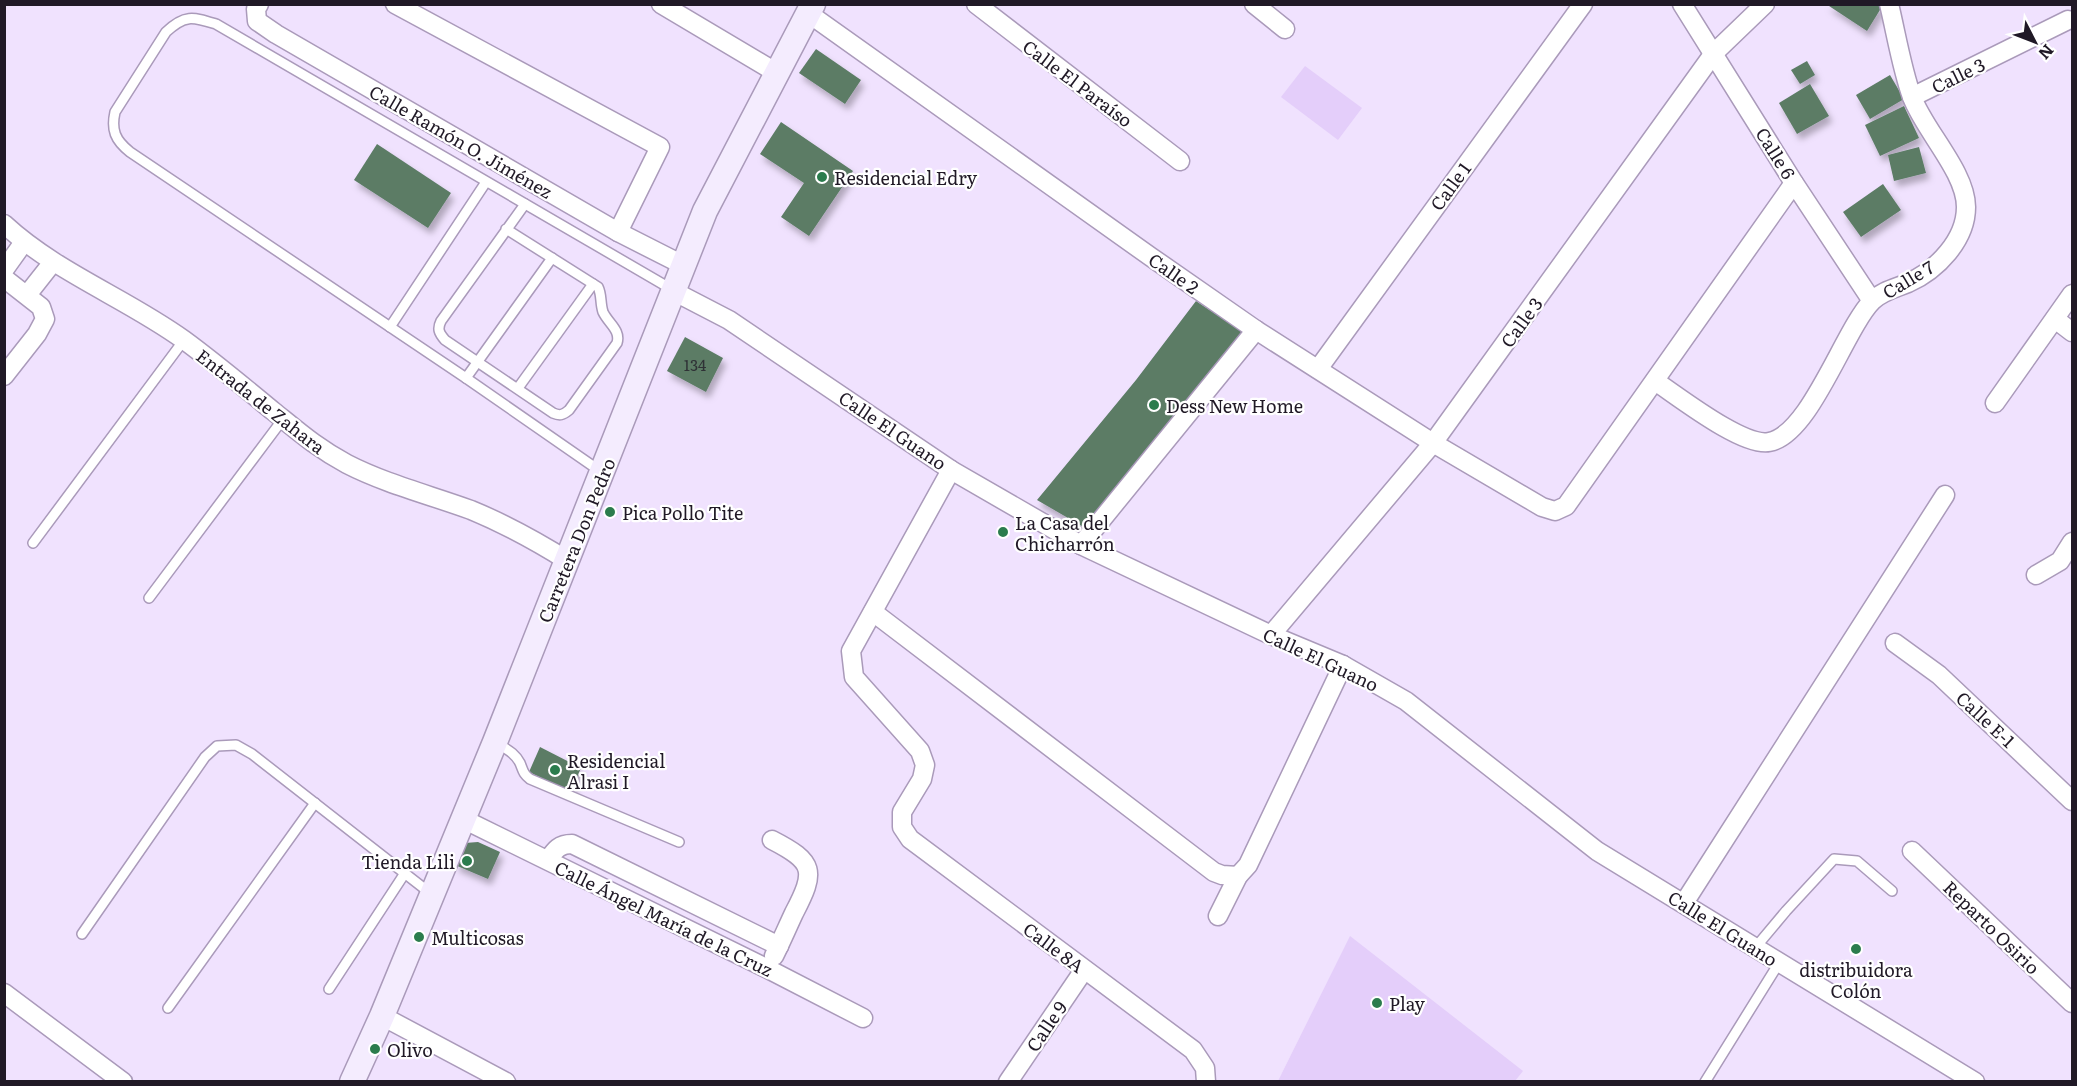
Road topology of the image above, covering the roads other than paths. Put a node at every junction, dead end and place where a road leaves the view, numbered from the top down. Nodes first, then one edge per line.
1 (259, 4) edge
2 (395, 4) edge
3 (661, 4) edge
4 (976, 4) edge
5 (1254, 4) edge
6 (1682, 4) edge
7 (1765, 4) edge
8 (1889, 4) edge
9 (1581, 5) edge
10 (811, 9) edge
11 (2068, 20) dead end
12 (1285, 28) dead end
13 (1714, 53) junction
14 (777, 73) junction
15 (1912, 97) junction
16 (1180, 161) dead end
17 (486, 182) junction
18 (1794, 183) junction
19 (525, 204) junction
20 (4, 224) edge
21 (506, 229) junction
22 (618, 232) junction
23 (24, 242) junction
24 (552, 258) junction
25 (53, 262) junction
26 (683, 264) junction
27 (4, 270) edge
28 (4, 279) edge
29 (593, 284) junction
30 (675, 292) junction
31 (2073, 294) edge
32 (27, 295) junction
33 (1872, 301) junction
34 (2055, 319) junction
35 (390, 327) junction
36 (1256, 330) junction
37 (2073, 332) edge
38 (183, 340) junction
39 (478, 361) junction
40 (1318, 369) junction
41 (4, 376) edge
42 (466, 378) junction
43 (1655, 381) junction
44 (518, 388) junction
45 (1995, 403) dead end
46 (283, 419) junction
47 (1433, 442) junction
48 (951, 470) junction
49 (603, 473) junction
50 (1945, 495) dead end
51 (2073, 542) edge
52 (33, 543) dead end
53 (1082, 545) junction
54 (567, 561) junction
55 (2036, 575) dead end
56 (148, 598) dead end
57 (873, 612) junction
58 (1271, 635) junction
59 (1895, 643) dead end
60 (1343, 665) junction
61 (495, 742) junction
62 (2073, 801) edge
63 (315, 803) junction
64 (463, 819) junction
65 (772, 840) dead end
66 (679, 842) dead end
67 (1912, 851) dead end
68 (548, 861) junction
69 (405, 873) junction
70 (1238, 876) junction
71 (1892, 891) dead end
72 (432, 894) junction
73 (1684, 903) junction
74 (1218, 916) dead end
75 (82, 934) dead end
76 (779, 946) junction
77 (1755, 948) junction
78 (1779, 963) junction
79 (768, 969) junction
80 (1084, 970) junction
81 (329, 989) dead end
82 (4, 993) edge
83 (2073, 1003) edge
84 (168, 1008) dead end
85 (382, 1016) junction
86 (863, 1018) dead end
87 (1206, 1075) edge
88 (123, 1082) edge
89 (352, 1082) edge
90 (506, 1082) edge
91 (1008, 1082) edge
92 (1705, 1082) edge
93 (1975, 1082) edge

1 - 22 street, Calle Ramón O. Jiménez
2 - 22 street
3 - 14 street
4 - 16 street, Calle El Paraíso
5 - 12 street
6 - 13 street, Calle 6
7 - 13 street, Calle 3
8 - 15 street, Calle 7
9 - 40 street, Calle 1
10 - 14 street, Carretera Don Pedro
10 - 36 street, Calle 2
11 - 15 street, Calle 3
13 - 18 street, Calle 6
13 - 47 street, Calle 3
14 - 26 street, Carretera Don Pedro
15 - 33 street, Calle 7
17 - 19 lane
17 - 35 lane
17 - 35 lane
18 - 33 street, Calle 6
18 - 43 street
19 - 21 lane
19 - 30 lane
20 - 23 street, Entrada de Zahara
21 - 24 lane
21 - 39 lane
22 - 26 street, Calle Ramón O. Jiménez
23 - 25 street, Entrada de Zahara
23 - 27 street
24 - 29 lane
24 - 39 lane
25 - 32 street
25 - 38 street, Entrada de Zahara
26 - 30 street, Carretera Don Pedro
28 - 32 street
29 - 44 lane
29 - 44 lane
30 - 48 street, Calle El Guano
30 - 49 street, Carretera Don Pedro
31 - 34 street
32 - 41 street
33 - 43 street, Calle 7
34 - 37 street
34 - 45 street
35 - 42 lane
36 - 40 street, Calle 2
36 - 53 street
38 - 46 street, Entrada de Zahara
38 - 52 lane
39 - 42 lane
39 - 44 lane
40 - 47 street, Calle 2
42 - 49 lane
43 - 47 street, Calle 2
46 - 54 street, Entrada de Zahara
46 - 56 lane
47 - 58 street, Calle 3
48 - 53 street, Calle El Guano
48 - 57 street
49 - 54 street, Carretera Don Pedro
50 - 73 street
51 - 55 street
53 - 58 street, Calle El Guano
54 - 61 street, Carretera Don Pedro
57 - 70 street
57 - 80 street, Calle 8A
58 - 60 street, Calle El Guano
59 - 62 street, Calle E-1
60 - 70 street
60 - 73 street, Calle El Guano
61 - 64 street, Carretera Don Pedro
61 - 66 lane
63 - 69 lane
63 - 75 lane
63 - 84 lane
64 - 68 street, Calle Ángel María de la Cruz
64 - 72 street, Carretera Don Pedro
65 - 76 street
67 - 83 street, Reparto Osirio
68 - 76 street
68 - 79 street, Calle Ángel María de la Cruz
69 - 72 lane
69 - 81 lane
70 - 74 street
71 - 77 lane
72 - 85 street, Carretera Don Pedro
73 - 77 street, Calle El Guano
76 - 79 street
77 - 78 street, Calle El Guano
78 - 92 lane
78 - 93 street, Calle El Guano
79 - 86 street, Calle Ángel María de la Cruz
80 - 87 street, Calle 8A
80 - 91 street, Calle 9
82 - 88 street
85 - 89 street, Carretera Don Pedro
85 - 90 street

